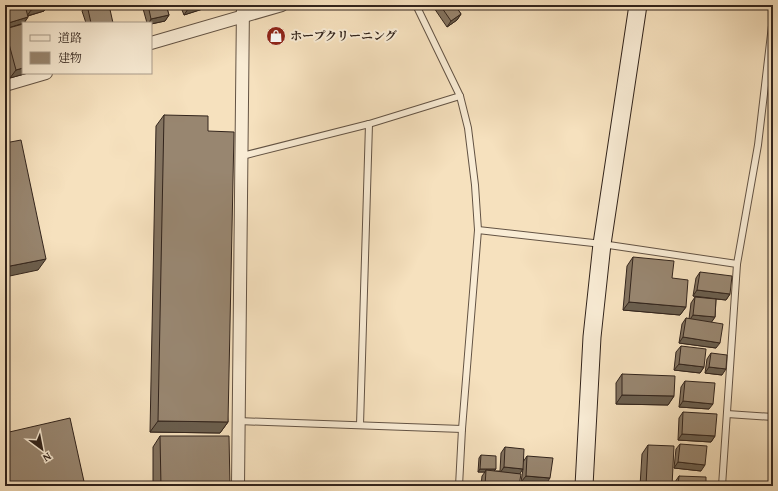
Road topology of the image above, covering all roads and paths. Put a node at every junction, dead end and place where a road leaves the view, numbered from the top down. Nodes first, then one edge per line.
1 (282, 5) edge
2 (416, 5) edge
3 (638, 5) edge
4 (243, 11) edge
5 (773, 17) edge
6 (152, 43) edge
7 (770, 68) edge
8 (43, 74) edge
9 (5, 85) edge
10 (460, 96) junction
11 (369, 124) junction
12 (242, 156) junction
13 (478, 230) junction
14 (602, 244) junction
15 (737, 264) junction
16 (727, 414) junction
17 (773, 417) edge
18 (238, 421) junction
19 (360, 425) junction
20 (462, 429) junction
21 (238, 486) edge
22 (459, 486) edge
23 (584, 486) edge
24 (722, 486) edge

1 - 4 street
2 - 10 lane
3 - 14 street
4 - 6 street
4 - 12 street
5 - 7 lane
7 - 15 lane
8 - 9 street
10 - 11 lane
10 - 13 lane
11 - 12 lane
11 - 19 lane
12 - 18 street
13 - 14 lane
13 - 20 lane
14 - 15 lane
14 - 23 street
15 - 16 lane
16 - 17 lane
16 - 24 lane
18 - 19 lane
18 - 21 street
19 - 20 lane
20 - 22 lane

